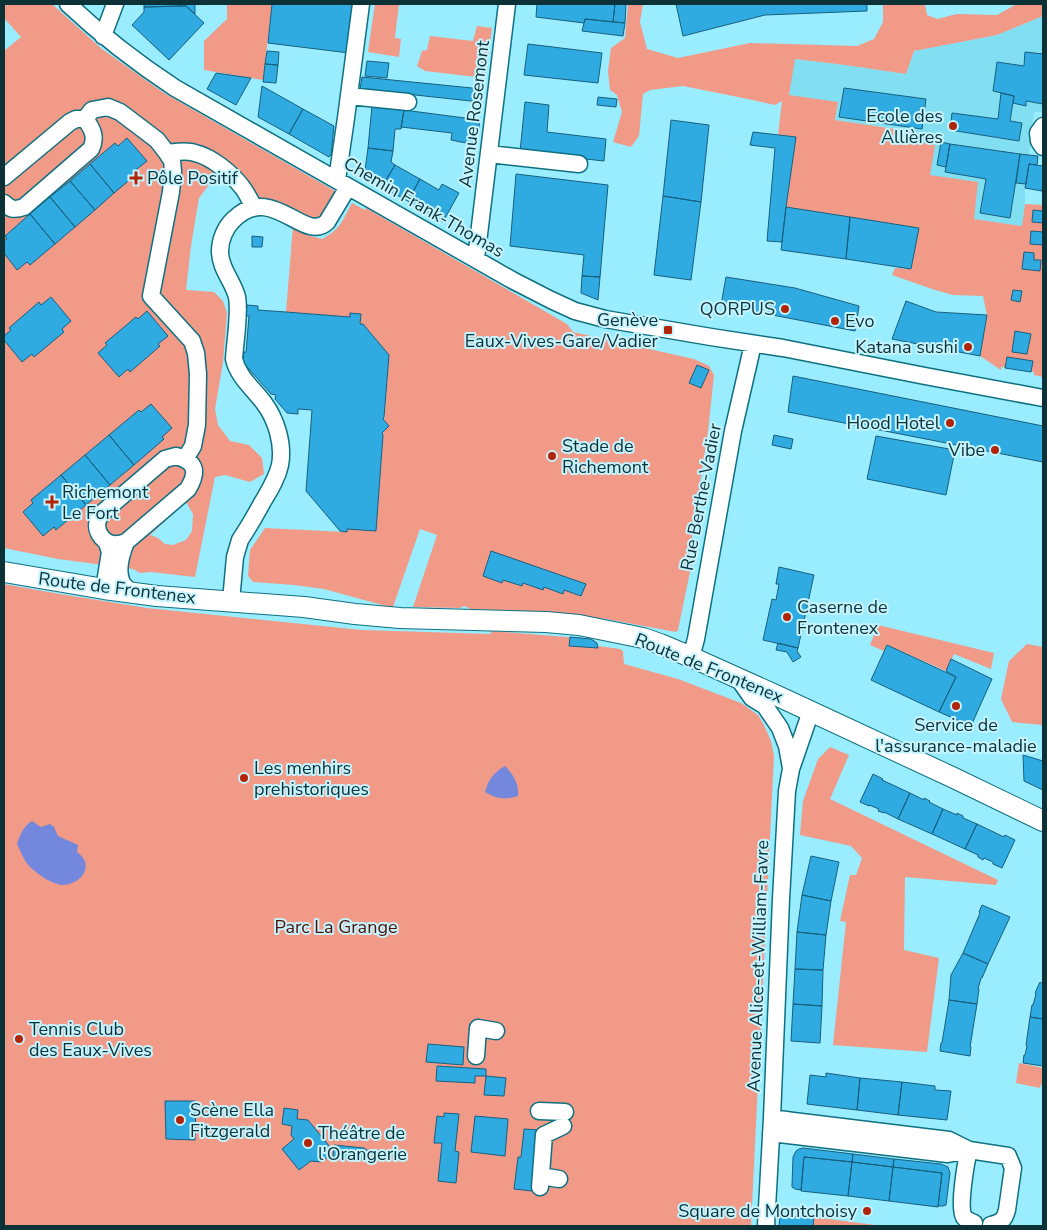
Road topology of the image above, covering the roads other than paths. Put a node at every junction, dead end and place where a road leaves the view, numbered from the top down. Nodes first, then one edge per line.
1 (68, 4) edge
2 (115, 4) edge
3 (361, 4) edge
4 (507, 4) edge
5 (103, 36) junction
6 (349, 96) junction
7 (408, 102) dead end
8 (85, 119) junction
9 (1043, 126) edge
10 (1043, 147) edge
11 (167, 152) junction
12 (489, 154) junction
13 (579, 164) dead end
14 (4, 177) edge
15 (343, 183) junction
16 (4, 203) edge
17 (254, 208) junction
18 (476, 259) junction
19 (753, 344) junction
20 (1043, 398) edge
21 (185, 459) junction
22 (126, 542) junction
23 (107, 543) junction
24 (4, 572) edge
25 (104, 589) junction
26 (132, 593) junction
27 (231, 601) junction
28 (691, 657) junction
29 (738, 678) junction
30 (811, 711) junction
31 (791, 769) junction
32 (1043, 820) edge
33 (496, 1031) dead end
34 (476, 1056) dead end
35 (538, 1111) dead end
36 (771, 1125) junction
37 (969, 1150) junction
38 (559, 1179) dead end
39 (973, 1225) edge
40 (991, 1225) edge
41 (766, 1226) edge

1 - 5 street, Chemin Frank-Thomas
2 - 5 street
3 - 6 street
4 - 12 street, Avenue Rosemont
5 - 15 street, Chemin Frank-Thomas
6 - 7 street
6 - 15 street
8 - 11 street
8 - 14 street
8 - 16 street
9 - 10 street
11 - 17 street
11 - 21 street
12 - 13 street
12 - 18 street, Avenue Rosemont
15 - 17 street
15 - 18 street, Chemin Frank-Thomas
17 - 27 street
18 - 19 street, Chemin Frank-Thomas
19 - 20 street, Chemin Frank-Thomas
19 - 28 street, Rue Berthe-Vadier
21 - 22 street
21 - 23 street
22 - 23 street
22 - 26 street
23 - 25 street
24 - 25 main road, Route de Frontenex
25 - 26 main road, Route de Frontenex
26 - 27 main road, Route de Frontenex
27 - 28 main road, Route de Frontenex
28 - 29 main road, Route de Frontenex
29 - 30 main road, Route de Frontenex
29 - 31 street
30 - 31 street, Avenue Alice-et-William-Favre
30 - 32 main road, Route de Frontenex
31 - 36 street, Avenue Alice-et-William-Favre
33 - 34 street
35 - 38 street
36 - 37 street
36 - 41 street, Avenue Alice-et-William-Favre
37 - 39 street
37 - 40 street
39 - 40 street

